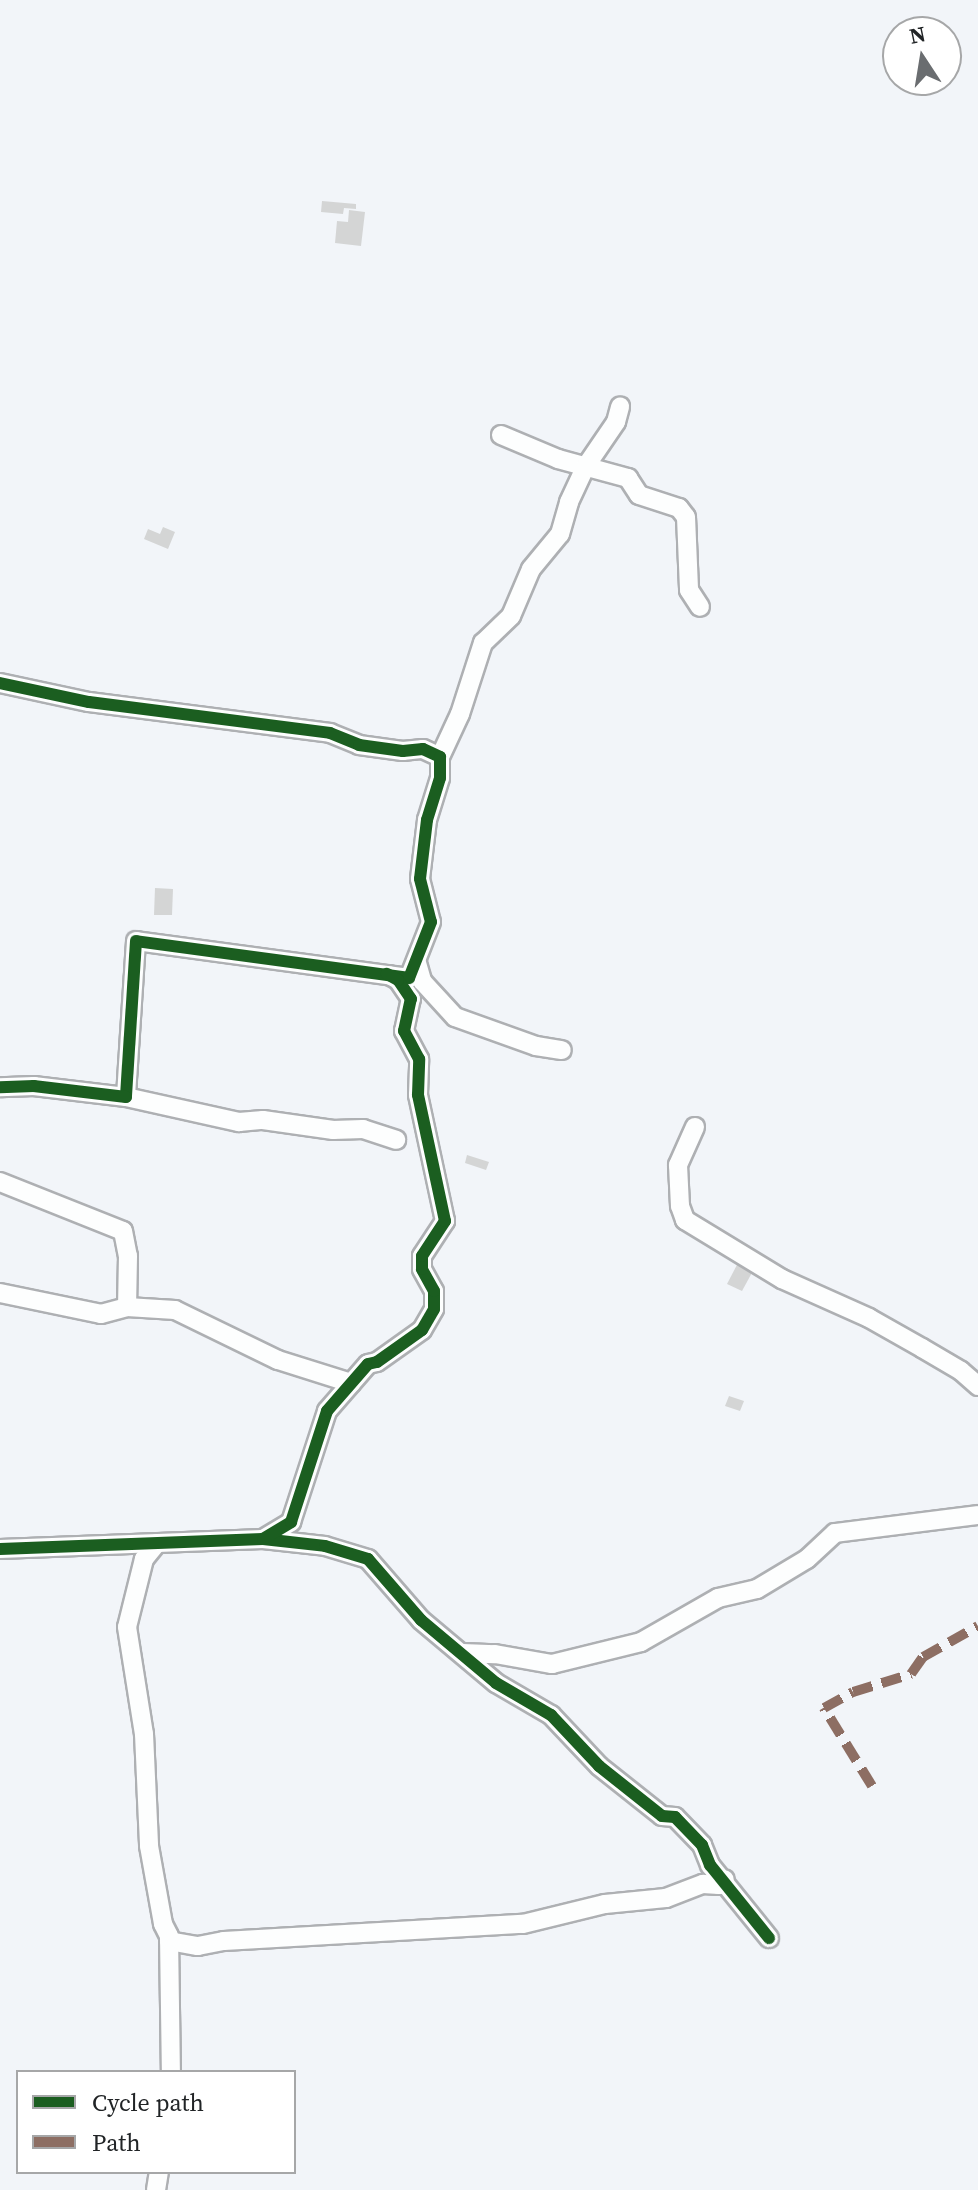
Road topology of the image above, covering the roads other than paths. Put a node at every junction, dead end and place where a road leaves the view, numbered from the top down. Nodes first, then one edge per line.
1 (620, 407) dead end
2 (501, 435) dead end
3 (586, 466) junction
4 (700, 607) dead end
5 (0, 683) edge
6 (440, 757) junction
7 (417, 963) junction
8 (383, 972) junction
9 (411, 999) junction
10 (455, 1017) junction
11 (562, 1050) dead end
12 (0, 1087) edge
13 (126, 1097) junction
14 (695, 1127) dead end
15 (396, 1140) dead end
16 (0, 1182) edge
17 (0, 1293) edge
18 (127, 1307) junction
19 (351, 1383) junction
20 (978, 1386) edge
21 (978, 1515) edge
22 (263, 1539) junction
23 (157, 1543) junction
24 (0, 1549) edge
25 (462, 1653) junction
26 (725, 1879) junction
27 (769, 1938) dead end
28 (169, 1941) junction
29 (171, 2070) edge

1 - 3 street
2 - 3 street
3 - 4 street
3 - 6 street
5 - 6 street
6 - 7 street
7 - 8 street
7 - 10 street
8 - 9 street
8 - 13 street
9 - 10 street
9 - 19 street
10 - 11 street
12 - 13 street
13 - 15 street
14 - 20 street
16 - 18 street
17 - 18 street
18 - 19 street
19 - 22 street
21 - 25 street
22 - 23 street
22 - 25 street
23 - 24 street
23 - 28 street
25 - 26 street
26 - 27 street
26 - 28 street
28 - 29 street

